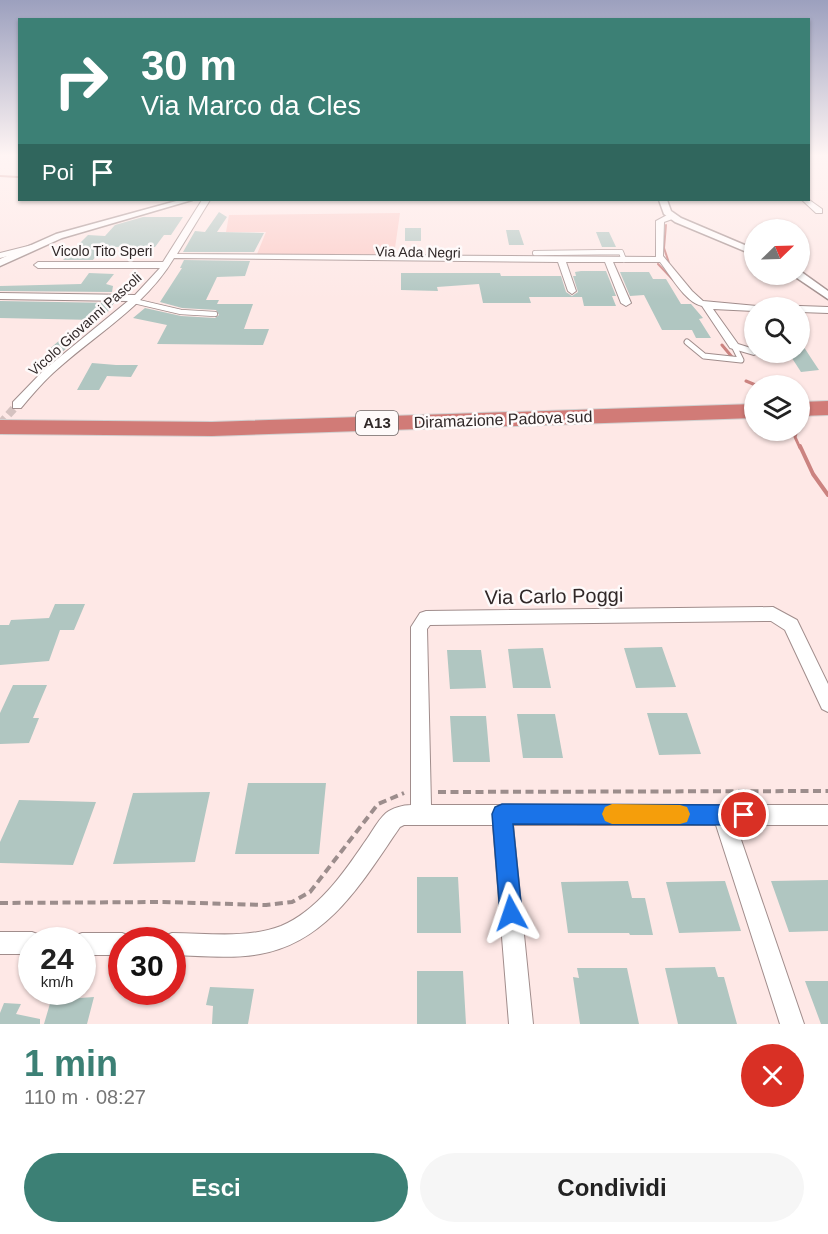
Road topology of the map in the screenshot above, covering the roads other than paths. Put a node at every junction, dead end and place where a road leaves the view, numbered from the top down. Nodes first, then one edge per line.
1 (173, 204) edge
2 (204, 204) edge
3 (810, 204) edge
4 (667, 208) edge
5 (819, 211) dead end
6 (32, 247) junction
7 (744, 247) edge
8 (535, 253) junction
9 (0, 256) edge
10 (561, 259) junction
11 (608, 260) junction
12 (624, 260) junction
13 (660, 260) junction
14 (169, 261) junction
15 (0, 263) edge
16 (38, 265) dead end
17 (810, 283) edge
18 (572, 291) dead end
19 (0, 296) edge
20 (828, 296) edge
21 (136, 299) junction
22 (626, 303) dead end
23 (706, 305) junction
24 (744, 307) edge
25 (810, 309) edge
26 (828, 310) edge
27 (215, 314) dead end
28 (687, 342) dead end
29 (734, 346) junction
30 (744, 349) edge
31 (828, 396) edge
32 (810, 397) edge
33 (744, 398) edge
34 (828, 408) edge
35 (810, 409) edge
36 (8, 410) edge
37 (744, 411) edge
38 (0, 427) edge
39 (828, 703) edge
40 (421, 814) junction
41 (502, 814) junction
42 (723, 815) junction
43 (828, 816) edge
44 (0, 943) edge
45 (18, 944) edge
46 (186, 944) edge
47 (521, 1024) edge
48 (792, 1024) edge

1 - 6 street
2 - 14 street, Vicolo Giovanni Pascoli
3 - 5 street
4 - 7 street
4 - 13 street
6 - 9 street
6 - 15 street
8 - 10 street, Via Ada Negri
8 - 12 lane
8 - 14 street, Via Ada Negri
10 - 11 street, Via Ada Negri
10 - 18 street
11 - 12 street, Via Ada Negri
11 - 22 street
12 - 13 street, Via Ada Negri
13 - 23 street
14 - 16 street, Vicolo Tito Speri
14 - 21 street, Vicolo Giovanni Pascoli
17 - 20 street
19 - 21 street
21 - 27 lane
21 - 36 street, Vicolo Giovanni Pascoli
23 - 24 street
23 - 29 street
25 - 26 street
28 - 29 lane
29 - 30 street
31 - 32 highway
33 - 36 highway, Diramazione Padova sud / A13
34 - 35 highway
37 - 38 highway, Diramazione Padova sud / A13
39 - 40 street, Via Carlo Poggi
40 - 41 street
40 - 46 street
41 - 42 street
41 - 47 street
42 - 43 street
42 - 48 street
44 - 45 street

